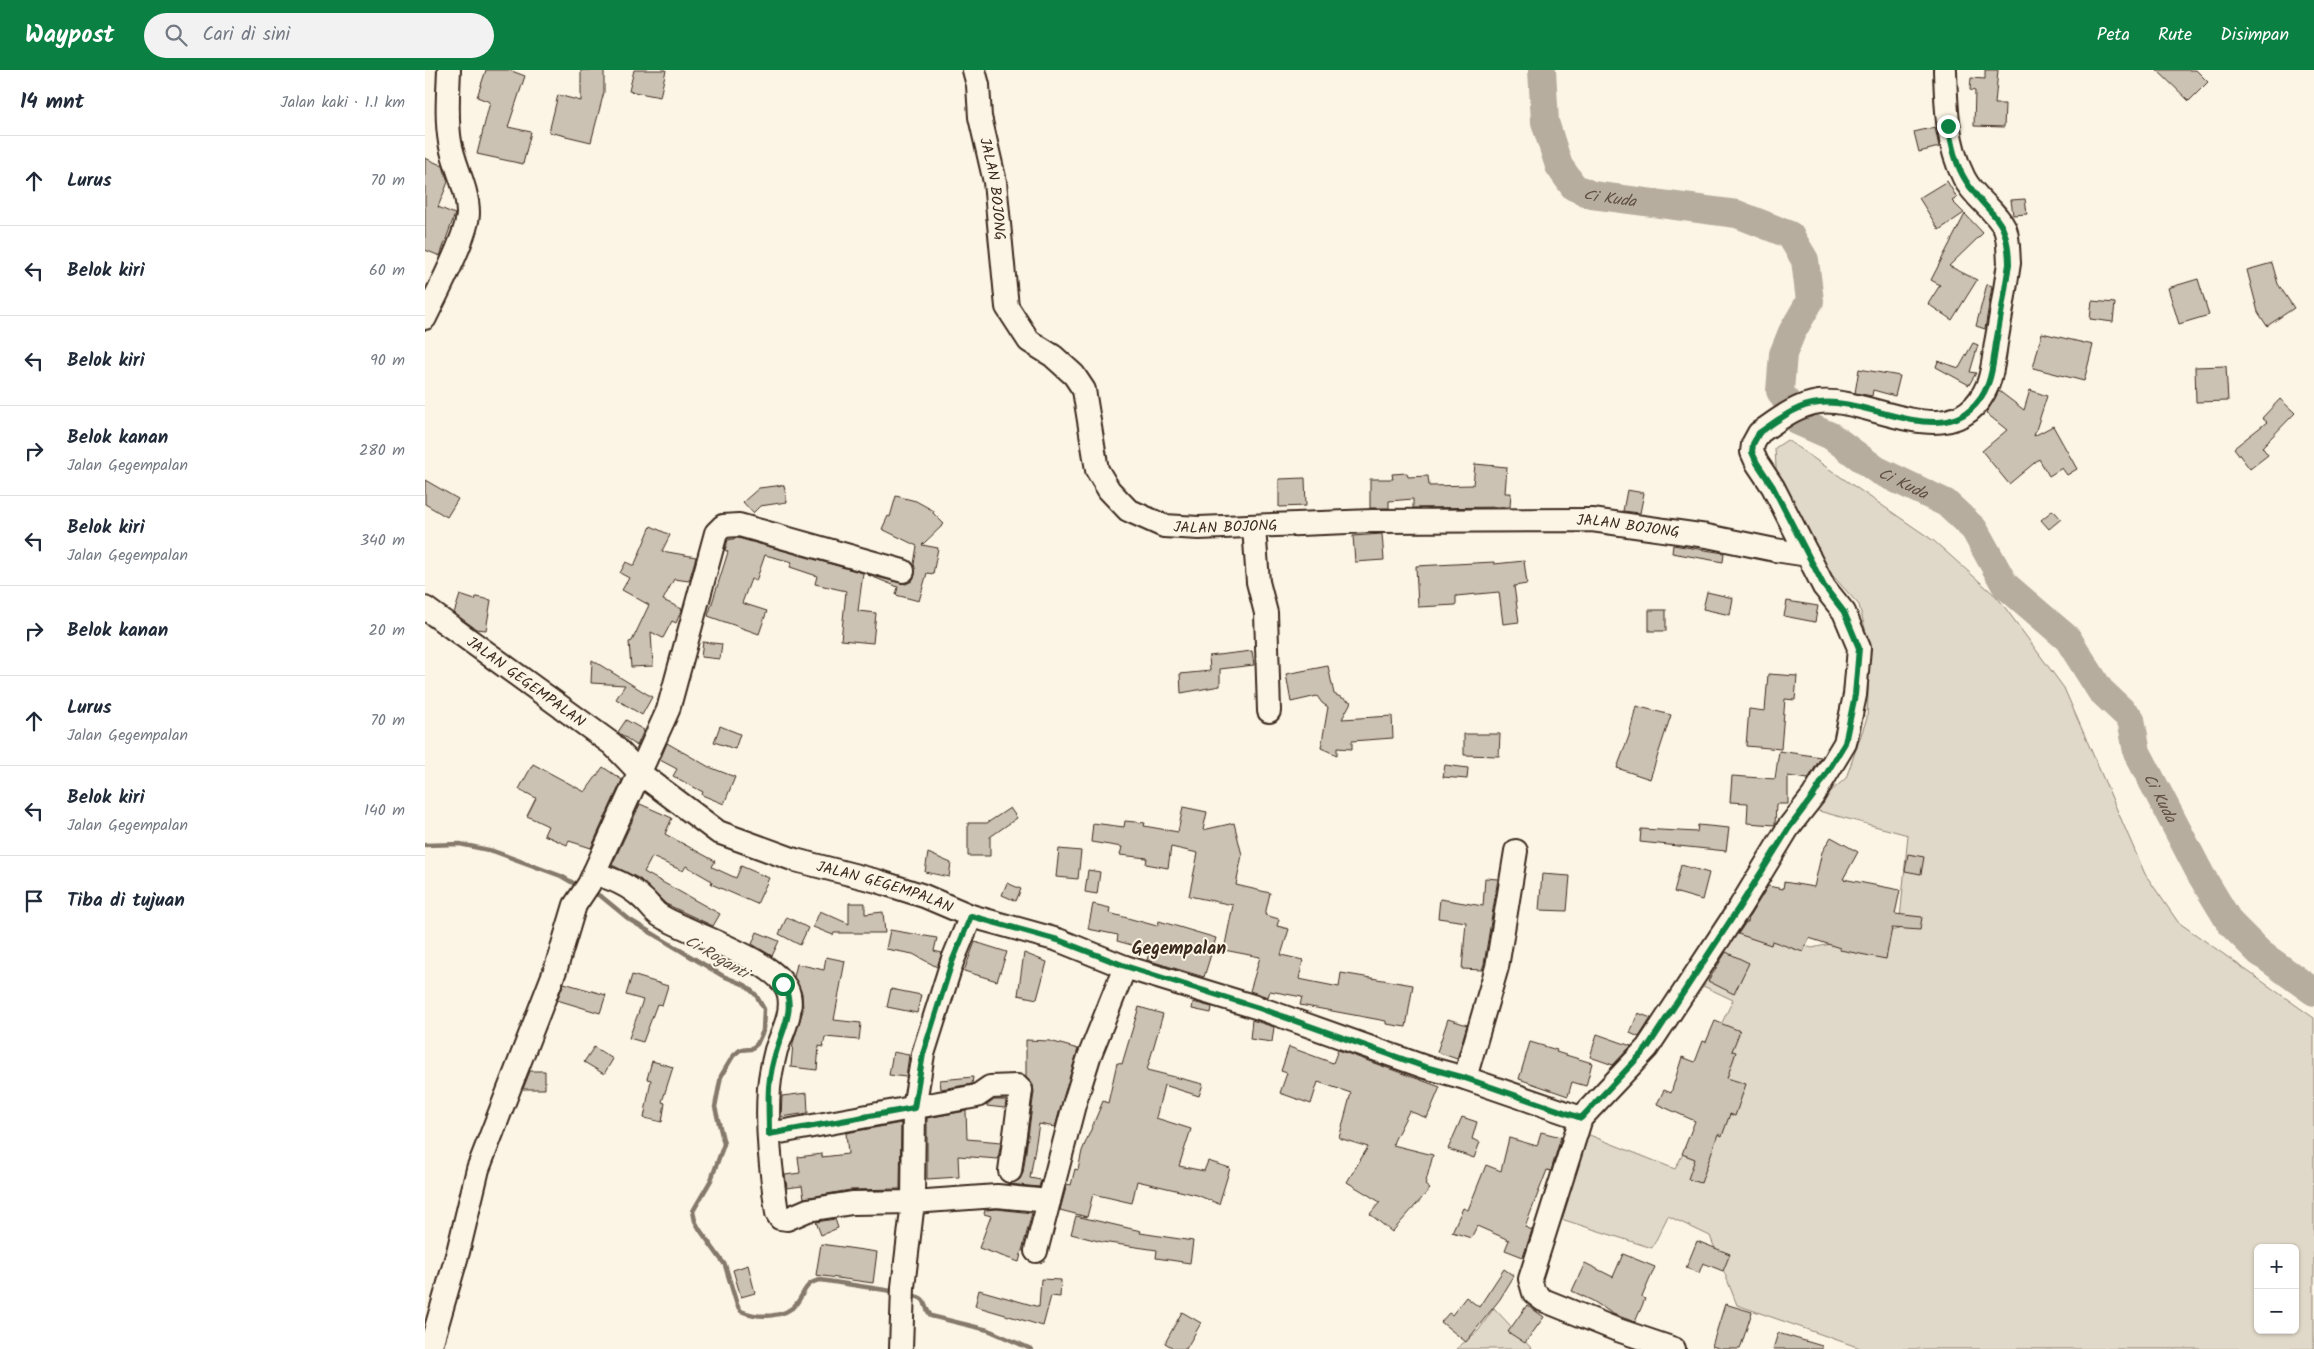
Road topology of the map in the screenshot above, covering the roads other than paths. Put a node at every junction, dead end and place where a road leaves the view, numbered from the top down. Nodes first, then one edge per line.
1 (449, 70) edge
2 (974, 70) edge
3 (1945, 70) edge
4 (425, 318) edge
5 (1254, 527) junction
6 (1808, 555) junction
7 (903, 571) dead end
8 (425, 608) edge
9 (1269, 711) dead end
10 (641, 774) junction
11 (1515, 851) dead end
12 (591, 878) junction
13 (971, 916) junction
14 (1125, 966) junction
15 (1465, 1078) junction
16 (914, 1108) junction
17 (1581, 1118) junction
18 (769, 1134) junction
19 (1010, 1171) dead end
20 (1049, 1201) junction
21 (913, 1202) junction
22 (1036, 1251) dead end
23 (430, 1349) edge
24 (901, 1349) edge
25 (1674, 1349) edge

1 - 4 street
2 - 5 street, JALAN BOJONG
3 - 6 street
5 - 6 street, JALAN BOJONG
5 - 9 street
6 - 17 street
7 - 10 street
8 - 10 street, JALAN GEGEMPALAN
10 - 12 street
10 - 13 street, JALAN GEGEMPALAN
11 - 15 street
12 - 18 street
12 - 23 street
13 - 14 street, JALAN GEGEMPALAN
13 - 16 street
14 - 15 street, JALAN GEGEMPALAN
14 - 20 street
15 - 17 street, JALAN GEGEMPALAN
16 - 18 street
16 - 19 street
16 - 21 street
17 - 25 street
18 - 21 street
20 - 21 street
20 - 22 street
21 - 24 street

